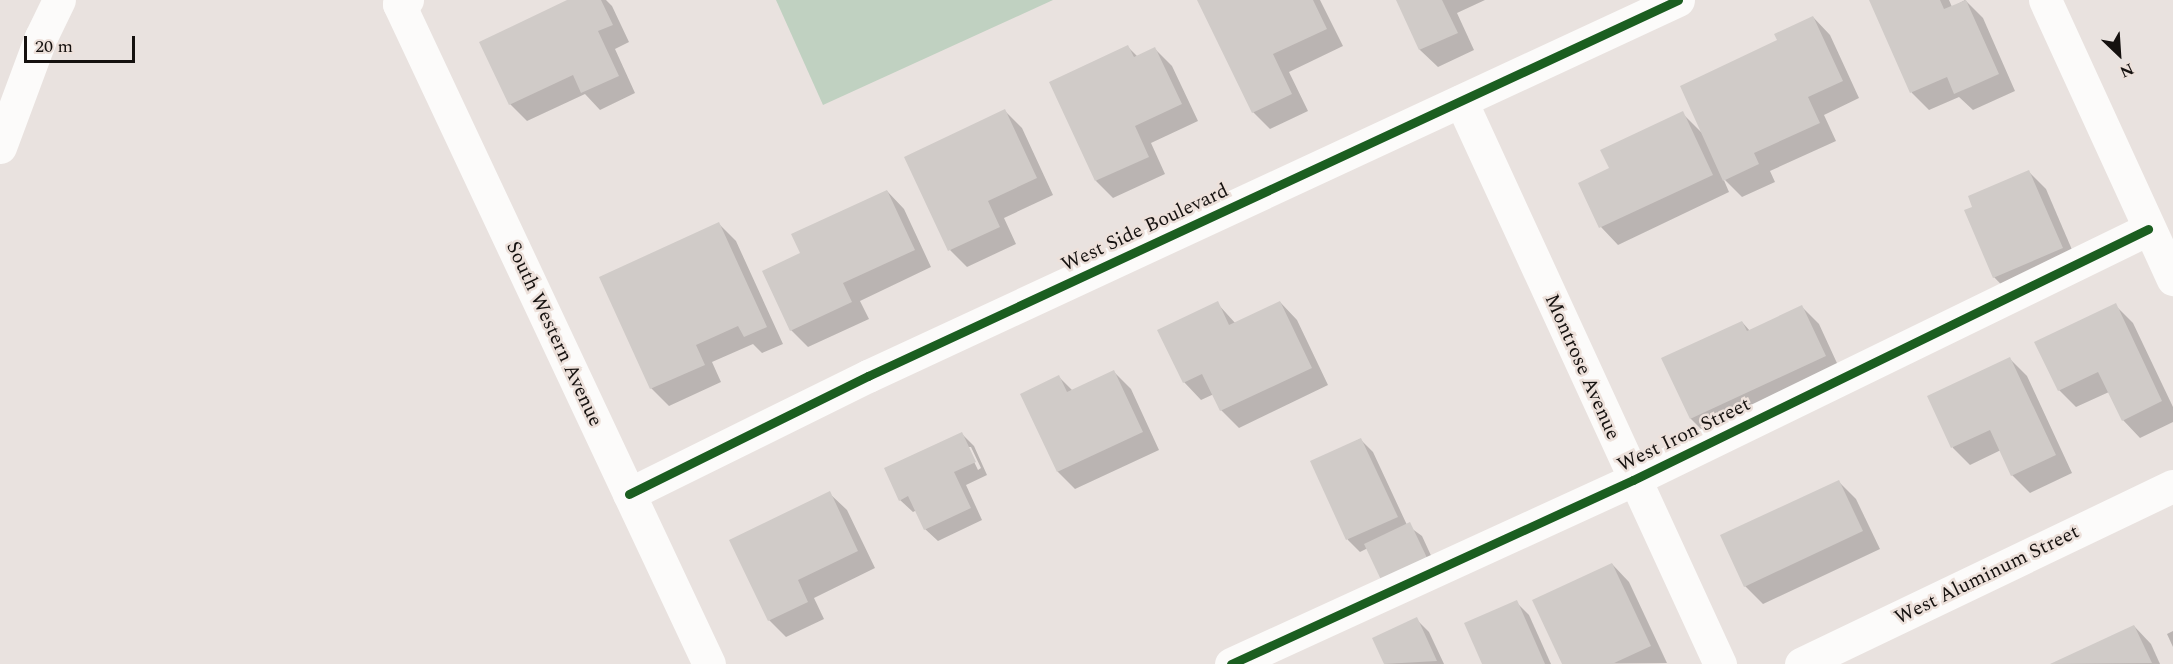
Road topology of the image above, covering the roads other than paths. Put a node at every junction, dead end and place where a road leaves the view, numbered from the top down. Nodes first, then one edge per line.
1 (59, 0) edge
2 (1678, 0) edge
3 (2045, 0) edge
4 (403, 2) edge
5 (1461, 101) junction
6 (0, 147) edge
7 (2148, 230) junction
8 (2173, 279) edge
9 (1633, 480) junction
10 (2173, 486) edge
11 (629, 494) junction
12 (709, 664) edge
13 (1231, 664) edge
14 (1720, 664) edge
15 (1801, 664) edge

1 - 6 main road
2 - 5 main road, West Side Boulevard
3 - 7 main road
4 - 11 main road, South Western Avenue
5 - 9 main road, Montrose Avenue
5 - 11 main road, West Side Boulevard
7 - 8 main road
7 - 9 main road, West Iron Street
9 - 13 main road, West Iron Street
9 - 14 main road, Montrose Avenue
10 - 15 main road, West Aluminum Street
11 - 12 main road, South Western Avenue

